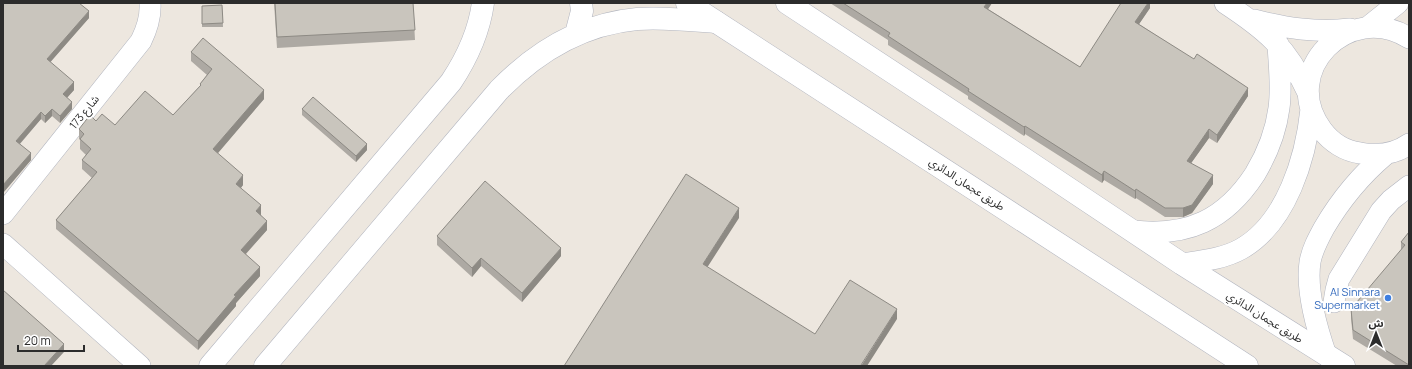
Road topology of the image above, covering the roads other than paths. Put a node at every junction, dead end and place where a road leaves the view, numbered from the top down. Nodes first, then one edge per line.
1 (150, 3) edge
2 (483, 3) edge
3 (581, 3) edge
4 (687, 3) edge
5 (787, 3) edge
6 (1225, 3) edge
7 (1398, 3) edge
8 (1248, 18) junction
9 (716, 22) junction
10 (1361, 28) junction
11 (576, 34) junction
12 (1409, 38) edge
13 (1278, 44) junction
14 (1309, 101) junction
15 (1399, 151) edge
16 (1409, 186) edge
17 (3, 214) edge
18 (1133, 231) junction
19 (3, 244) edge
20 (1182, 264) junction
21 (1334, 302) dead end
22 (1326, 355) junction
23 (140, 366) edge
24 (210, 366) edge
25 (265, 366) edge
26 (1247, 366) edge
27 (1344, 366) edge

1 - 17 street, شارع 173
2 - 24 main road
3 - 11 main road
4 - 9 main road, طريق عجمان الدائري
5 - 18 main road, طريق عجمان الدائري
6 - 8 street
7 - 10 street
8 - 10 street
8 - 13 street
9 - 11 main road
9 - 26 main road, طريق عجمان الدائري
10 - 12 street
10 - 14 street
11 - 25 main road
13 - 14 street
13 - 18 street
14 - 15 street
14 - 20 street
15 - 22 street
16 - 21 street
18 - 20 main road, طريق عجمان الدائري
19 - 23 street
20 - 22 main road, طريق عجمان الدائري
22 - 27 main road, طريق عجمان الدائري

